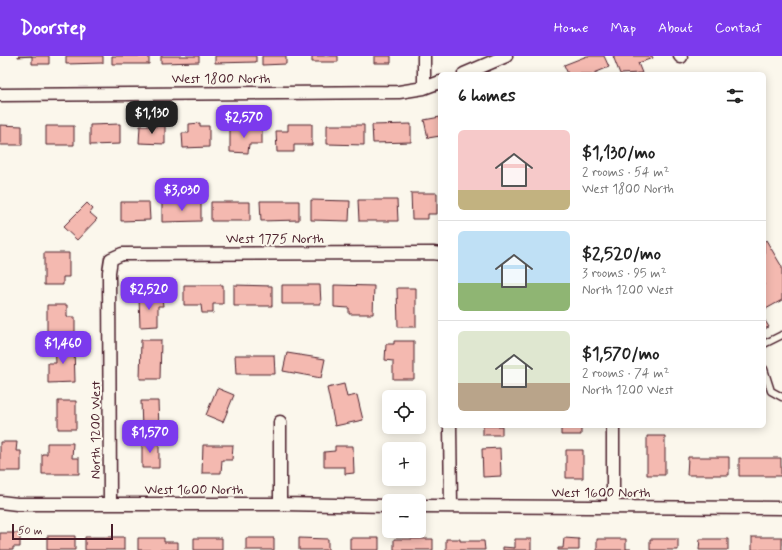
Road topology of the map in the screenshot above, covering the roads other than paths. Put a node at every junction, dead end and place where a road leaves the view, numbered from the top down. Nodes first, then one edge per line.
1 (424, 56) edge
2 (506, 56) edge
3 (469, 72) edge
4 (438, 83) edge
5 (424, 88) junction
6 (0, 95) edge
7 (438, 254) edge
8 (112, 259) joint
9 (782, 335) edge
10 (766, 343) edge
11 (766, 374) edge
12 (782, 397) edge
13 (280, 422) dead end
14 (450, 428) edge
15 (613, 428) edge
16 (0, 502) edge
17 (110, 504) junction
18 (280, 504) junction
19 (382, 506) edge
20 (426, 506) edge
21 (450, 506) junction
22 (613, 507) junction
23 (782, 508) edge

1 - 5 street
2 - 3 street
4 - 5 street, West 1800 North
5 - 6 street, West 1800 North
7 - 8 street, West 1775 North
8 - 17 street, North 1200 West
9 - 10 lane
11 - 12 lane
13 - 18 street
14 - 21 street
15 - 22 street
16 - 17 street, West 1600 North
17 - 18 street, West 1600 North
18 - 19 street, West 1600 North
20 - 21 street, West 1600 North
21 - 22 street, West 1600 North
22 - 23 street, West 1600 North

